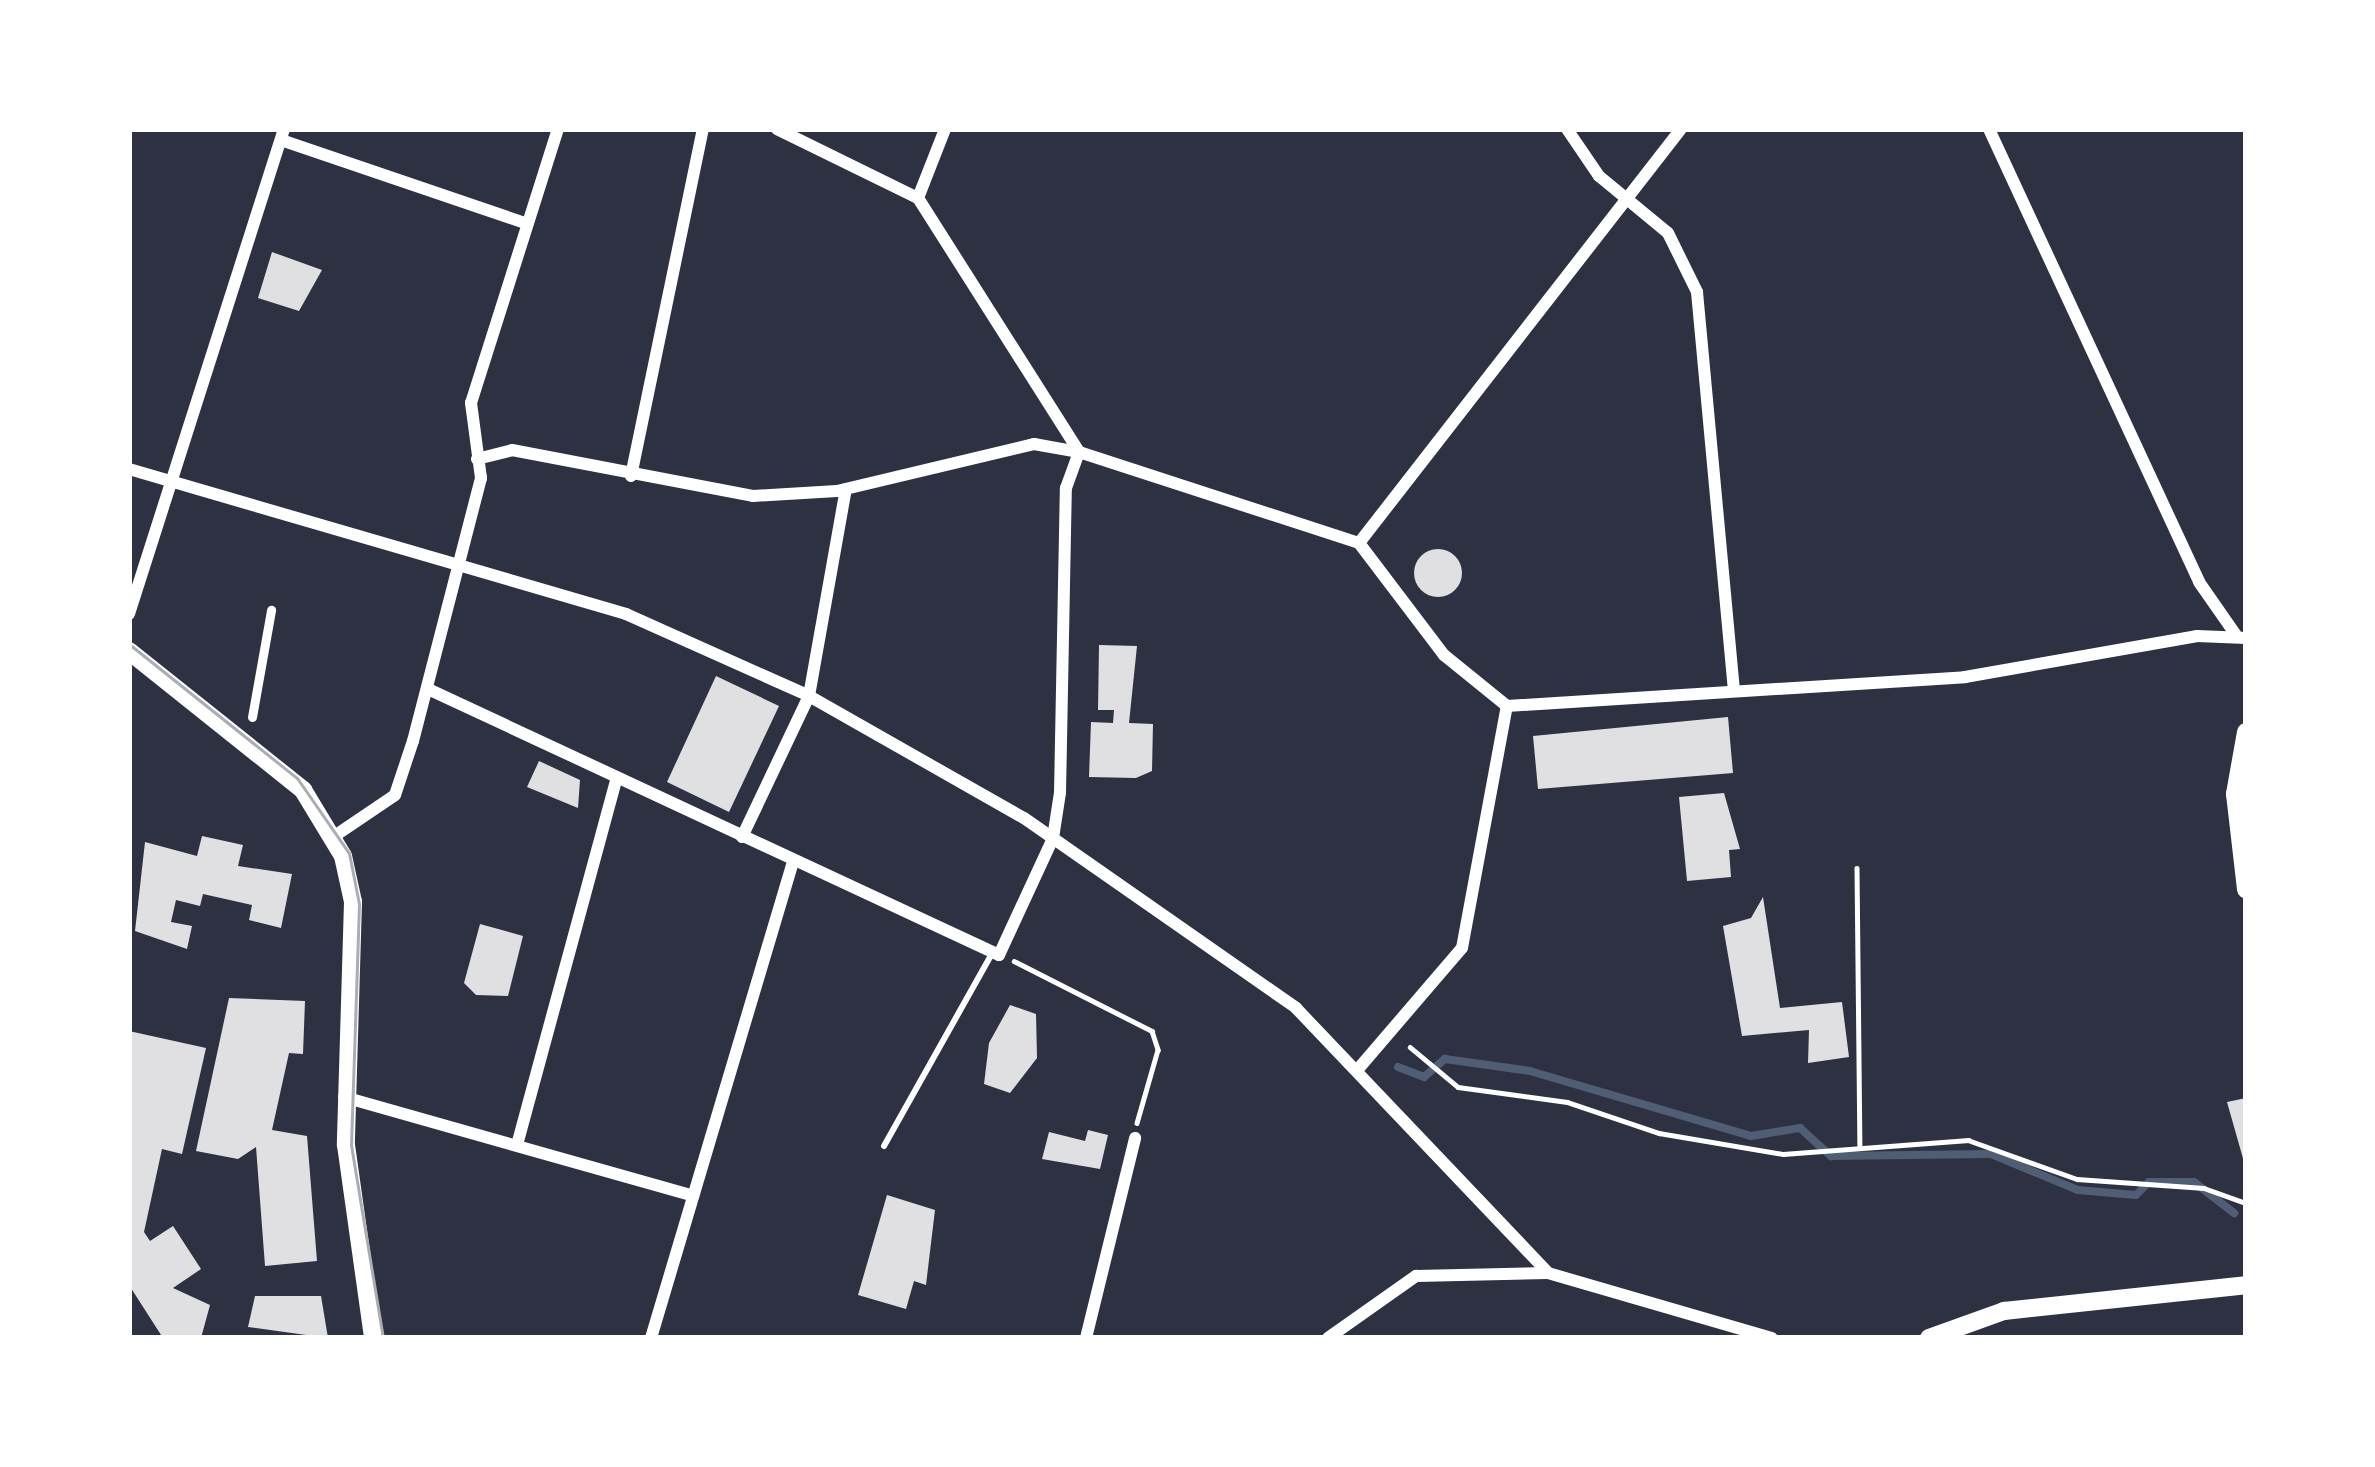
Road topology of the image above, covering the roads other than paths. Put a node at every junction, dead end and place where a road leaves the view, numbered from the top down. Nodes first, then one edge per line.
1 (558, 129) edge
2 (703, 129) edge
3 (777, 129) edge
4 (945, 129) edge
5 (1567, 129) edge
6 (1681, 129) edge
7 (1989, 129) edge
8 (282, 135) edge
9 (917, 198) junction
10 (1629, 200) junction
11 (522, 222) junction
12 (1079, 452) junction
13 (477, 459) junction
14 (129, 469) edge
15 (631, 476) junction
16 (167, 486) junction
17 (846, 489) junction
18 (1358, 543) junction
19 (455, 561) junction
20 (271, 610) dead end
21 (129, 614) edge
22 (2241, 636) edge
23 (129, 651) edge
24 (1734, 688) junction
25 (428, 689) junction
26 (809, 696) junction
27 (1508, 706) junction
28 (252, 717) dead end
29 (2246, 732) edge
30 (617, 778) junction
31 (335, 835) junction
32 (742, 837) junction
33 (1053, 838) junction
34 (793, 862) junction
35 (2246, 889) edge
36 (992, 956) junction
37 (1359, 1067) junction
38 (343, 1096) junction
39 (1135, 1138) road end
40 (517, 1145) junction
41 (884, 1146) dead end
42 (693, 1196) junction
43 (1548, 1273) junction
44 (2246, 1285) edge
45 (373, 1338) edge
46 (650, 1338) edge
47 (1086, 1338) edge
48 (1328, 1338) edge
49 (1772, 1338) edge
50 (1929, 1338) edge

1 - 11 street
2 - 15 street
3 - 9 street
4 - 9 street
5 - 10 street
6 - 10 street
7 - 22 street
8 - 11 street
8 - 16 street
9 - 12 street
10 - 18 street
10 - 24 street
11 - 13 street
12 - 17 street
12 - 18 street
12 - 33 street
13 - 15 street
13 - 19 street
14 - 16 street
15 - 17 street
16 - 19 street
16 - 21 street
17 - 26 street
18 - 27 street
19 - 25 street
19 - 26 street
20 - 28 street
22 - 24 street
23 - 31 main road
24 - 27 street
25 - 30 street
25 - 31 street
26 - 32 street
26 - 33 street
27 - 37 street
29 - 35 main road
30 - 32 street
30 - 40 street
31 - 38 main road
32 - 34 street
33 - 36 street
33 - 37 street
34 - 36 street
34 - 42 street
36 - 41 lane
37 - 43 street
38 - 40 street
38 - 45 main road
39 - 47 street
40 - 42 street
42 - 46 street
43 - 48 street
43 - 49 street
44 - 50 main road

